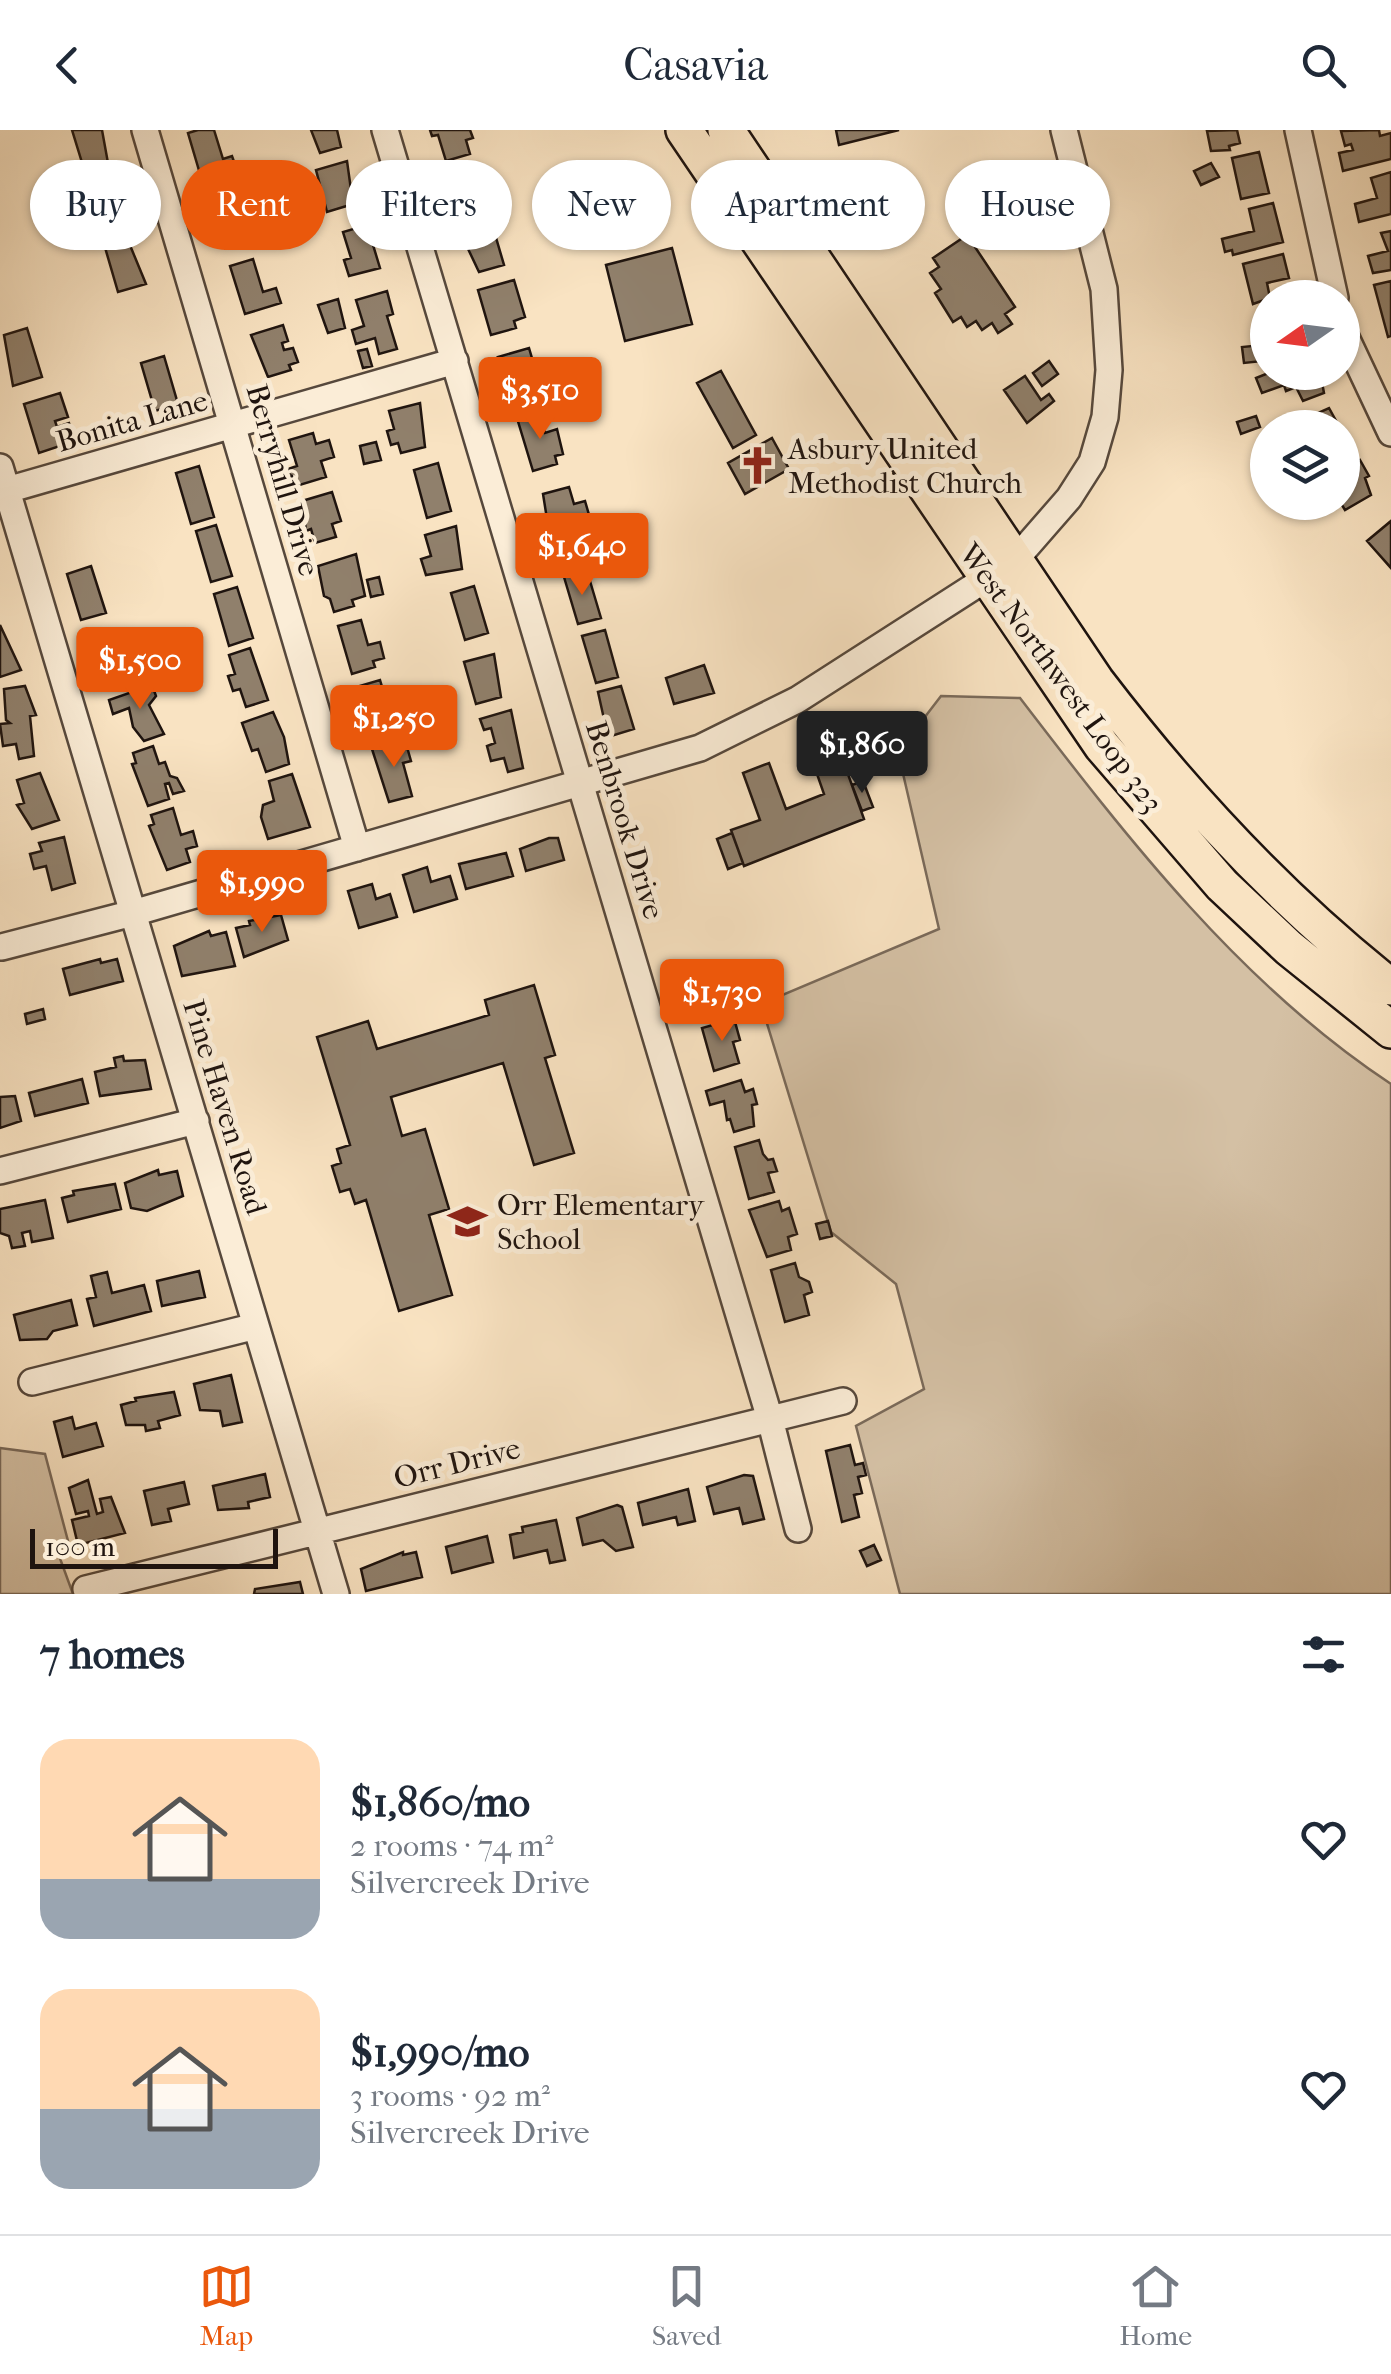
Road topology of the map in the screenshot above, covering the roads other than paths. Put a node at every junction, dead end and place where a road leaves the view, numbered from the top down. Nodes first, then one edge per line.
1 (145, 130) edge
2 (385, 130) edge
3 (684, 130) edge
4 (726, 130) edge
5 (1064, 130) edge
6 (1298, 130) edge
7 (1332, 280) edge
8 (454, 362) junction
9 (1360, 367) edge
10 (233, 426) junction
11 (1391, 433) edge
12 (2, 483) edge
13 (1002, 569) junction
14 (580, 783) junction
15 (357, 848) junction
16 (133, 913) junction
17 (2, 947) edge
18 (1391, 987) edge
19 (1391, 1030) edge
20 (196, 1121) junction
21 (0, 1171) edge
22 (256, 1326) junction
23 (32, 1382) dead end
24 (844, 1400) dead end
25 (770, 1420) junction
26 (798, 1529) dead end
27 (318, 1531) junction
28 (86, 1588) dead end
29 (336, 1594) edge

1 - 10 street, Berryhill Drive
2 - 8 street, Benbrook Drive
3 - 13 highway, West Northwest Loop 323
4 - 13 highway, West Northwest Loop 323
5 - 13 street
6 - 7 street
8 - 10 street, Bonita Lane
8 - 14 street, Benbrook Drive
9 - 11 street
10 - 12 street, Bonita Lane
10 - 15 street, Berryhill Drive
12 - 16 street, Pine Haven Road
13 - 14 street
13 - 18 highway, West Northwest Loop 323
13 - 19 highway, West Northwest Loop 323
14 - 15 street
14 - 25 street, Benbrook Drive
15 - 16 street
16 - 17 street
16 - 20 street, Pine Haven Road
20 - 21 street
20 - 22 street, Pine Haven Road
22 - 23 street
22 - 27 street, Pine Haven Road
24 - 25 street, Orr Drive
25 - 26 street, Benbrook Drive
25 - 27 street, Orr Drive
27 - 28 street, Orr Drive
27 - 29 street, Pine Haven Road

